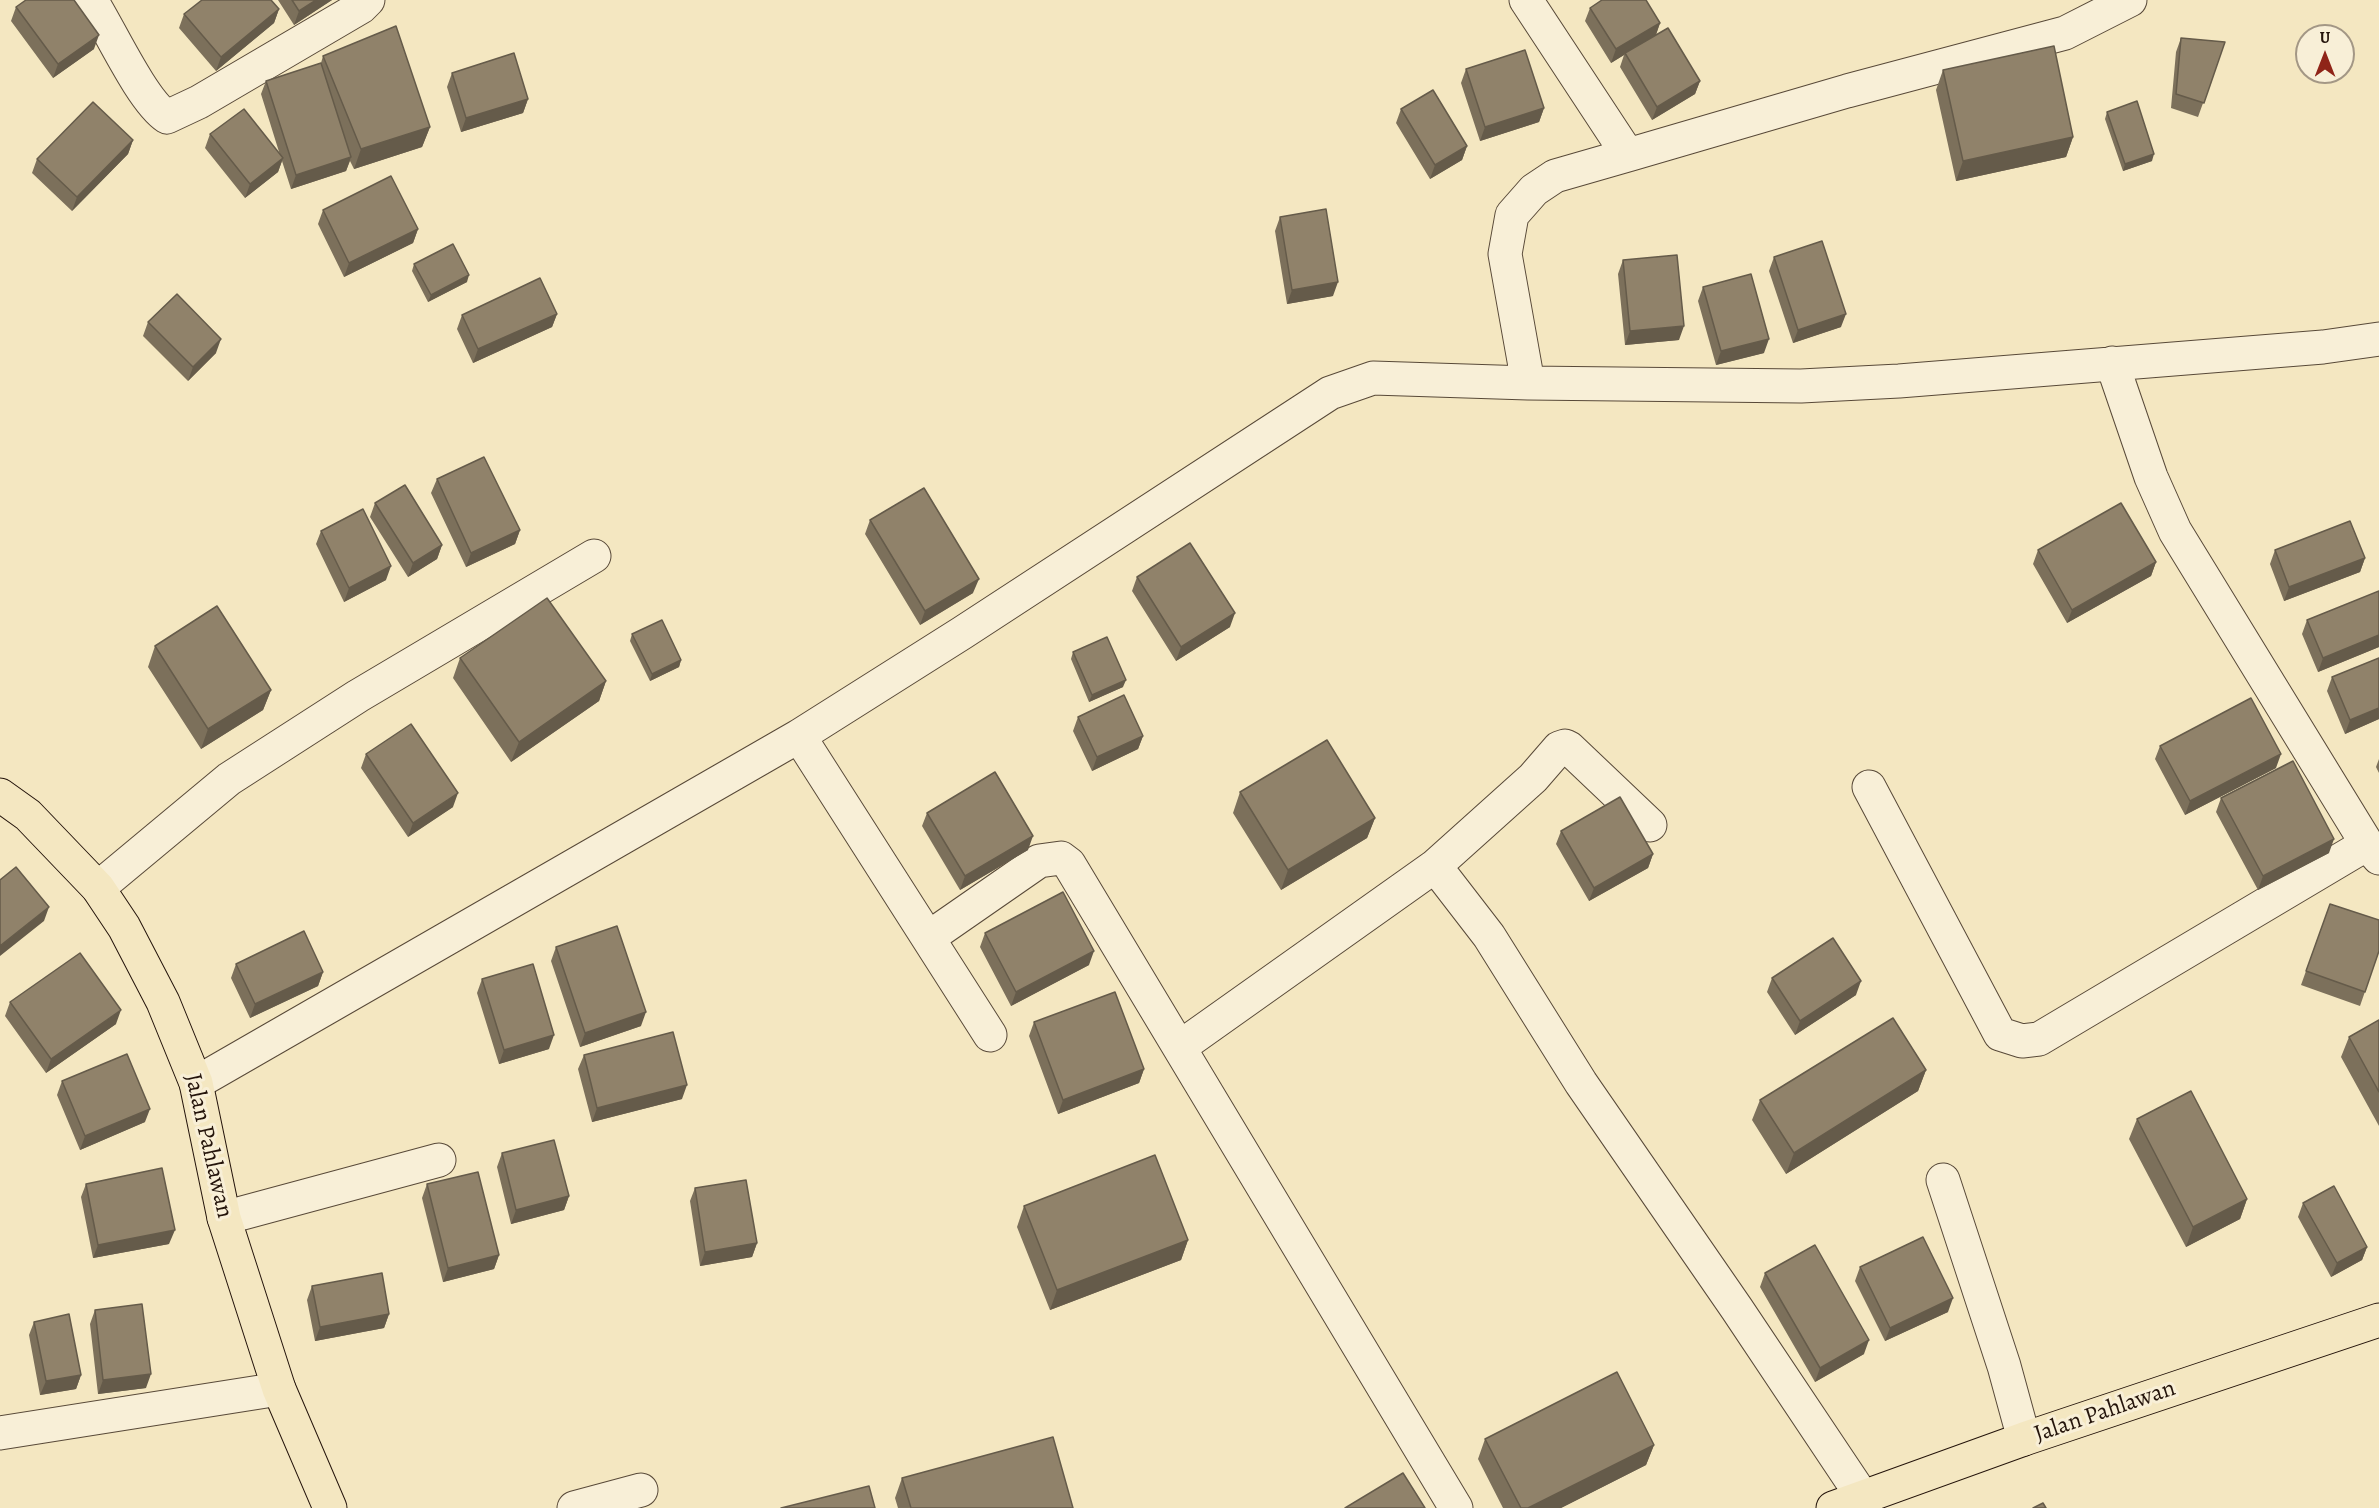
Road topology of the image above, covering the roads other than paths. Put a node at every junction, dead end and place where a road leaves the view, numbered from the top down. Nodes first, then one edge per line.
1 (91, 0) edge
2 (369, 0) edge
3 (1526, 0) edge
4 (2130, 0) edge
5 (1628, 155) junction
6 (2379, 339) edge
7 (2112, 363) junction
8 (1528, 383) junction
9 (594, 556) dead end
10 (799, 736) junction
11 (1869, 787) dead end
12 (0, 795) edge
13 (1650, 825) dead end
14 (2373, 851) edge
15 (1435, 866) junction
16 (98, 888) junction
17 (928, 938) junction
18 (990, 1035) dead end
19 (1180, 1047) junction
20 (196, 1083) junction
21 (439, 1160) dead end
22 (1943, 1179) dead end
23 (224, 1218) junction
24 (2379, 1320) edge
25 (279, 1389) junction
26 (0, 1433) edge
27 (2024, 1439) junction
28 (641, 1490) dead end
29 (1847, 1502) edge
30 (330, 1508) edge
31 (574, 1508) edge
32 (1456, 1508) edge

1 - 2 street
3 - 5 street
4 - 5 street
5 - 8 street
6 - 7 street
7 - 8 street
7 - 14 street
8 - 10 street
9 - 16 street
10 - 17 street
10 - 20 street
11 - 14 street
12 - 16 highway, Jalan Pahlawan
13 - 15 street
15 - 19 street
15 - 29 street
16 - 20 highway, Jalan Pahlawan
17 - 18 street
17 - 19 street
19 - 32 street
20 - 23 highway, Jalan Pahlawan
21 - 23 street
22 - 27 street
23 - 25 highway, Jalan Pahlawan
24 - 27 highway, Jalan Pahlawan
25 - 26 street
25 - 30 highway, Jalan Pahlawan
27 - 29 highway, Jalan Pahlawan
28 - 31 street

